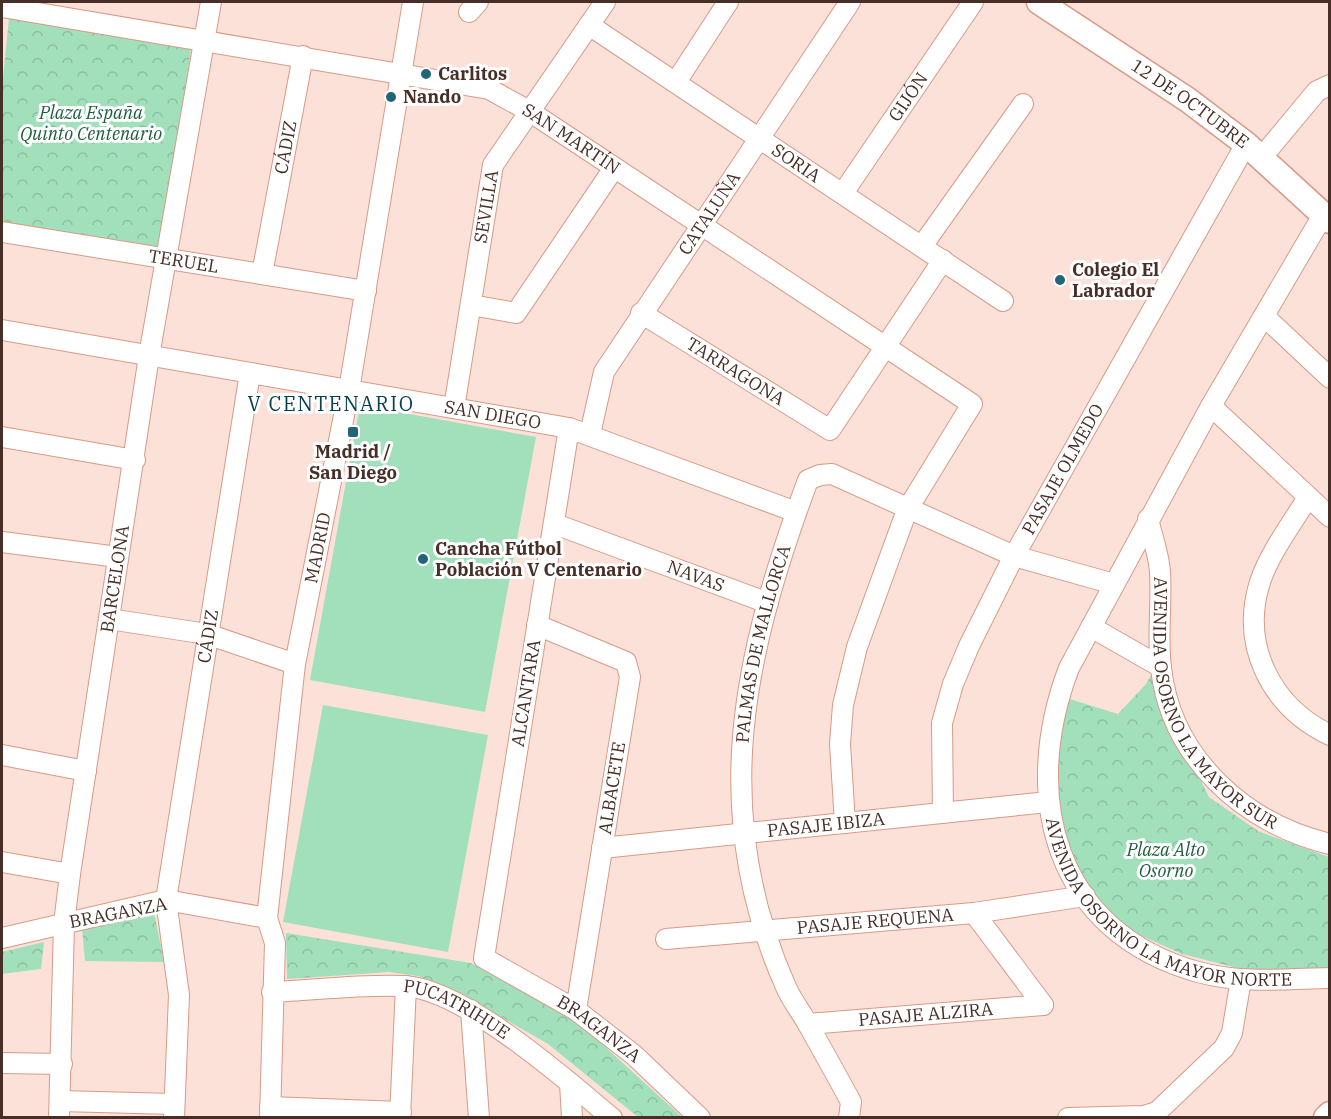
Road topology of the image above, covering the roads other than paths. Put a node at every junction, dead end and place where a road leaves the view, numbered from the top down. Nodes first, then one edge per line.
1 (211, 2) edge
2 (412, 2) edge
3 (606, 2) edge
4 (728, 2) edge
5 (850, 2) edge
6 (973, 2) edge
7 (1038, 2) edge
8 (2, 6) edge
9 (590, 25) junction
10 (203, 43) junction
11 (303, 56) junction
12 (402, 74) junction
13 (676, 82) junction
14 (1329, 85) edge
15 (1023, 104) dead end
16 (529, 111) junction
17 (759, 137) junction
18 (1254, 150) junction
19 (615, 168) junction
20 (843, 193) junction
21 (1326, 218) edge
22 (700, 224) junction
23 (2, 232) edge
24 (922, 246) junction
25 (166, 258) junction
26 (943, 260) junction
27 (262, 274) junction
28 (366, 291) junction
29 (1002, 301) dead end
30 (471, 305) junction
31 (641, 313) junction
32 (1264, 316) junction
33 (2, 330) edge
34 (885, 346) junction
35 (149, 356) junction
36 (250, 373) junction
37 (1329, 378) edge
38 (349, 390) junction
39 (1211, 406) junction
40 (454, 408) junction
41 (569, 428) junction
42 (590, 434) junction
43 (2, 437) edge
44 (135, 460) junction
45 (1308, 497) junction
46 (907, 510) junction
47 (796, 512) junction
48 (1329, 517) edge
49 (1148, 519) junction
50 (555, 524) junction
51 (2, 542) edge
52 (1014, 556) junction
53 (118, 557) junction
54 (1114, 584) junction
55 (768, 603) junction
56 (109, 619) junction
57 (537, 625) junction
58 (1091, 627) junction
59 (207, 634) junction
60 (295, 664) junction
61 (1161, 667) junction
62 (1329, 735) edge
63 (2, 755) edge
64 (86, 771) junction
65 (1048, 802) junction
66 (943, 813) junction
67 (845, 823) junction
68 (742, 833) junction
69 (1329, 844) edge
70 (602, 848) junction
71 (2, 862) edge
72 (70, 874) junction
73 (1085, 896) junction
74 (166, 900) junction
75 (974, 913) junction
76 (267, 918) junction
77 (64, 924) junction
78 (763, 929) junction
79 (2, 938) edge
80 (666, 939) dead end
81 (484, 958) joint
82 (1329, 978) edge
83 (1241, 979) junction
84 (406, 986) junction
85 (272, 992) junction
86 (471, 1010) junction
87 (576, 1010) junction
88 (808, 1024) junction
89 (2, 1063) edge
90 (62, 1064) junction
91 (570, 1083) junction
92 (60, 1109) edge
93 (174, 1111) edge
94 (270, 1112) edge
95 (400, 1115) edge
96 (479, 1118) edge
97 (572, 1118) edge
98 (612, 1118) edge
99 (700, 1118) edge
100 (849, 1118) edge
101 (1068, 1118) edge

1 - 10 street, BARCELONA
2 - 12 street, MADRID
3 - 9 street, SEVILLA
4 - 13 street
5 - 17 street, CATALUÑA
6 - 20 street, GIJÓN
7 - 18 street, 12 DE OCTUBRE
8 - 10 street, SAN MARTÍN
9 - 13 street, SORIA
9 - 16 street, SEVILLA
10 - 11 street, SAN MARTÍN
10 - 25 street, BARCELONA
11 - 12 street, SAN MARTÍN
11 - 27 street, CÁDIZ
12 - 16 street, SAN MARTÍN
12 - 28 street, MADRID
13 - 17 street, SORIA
14 - 18 street, PASAJE OLMEDO
15 - 24 street
16 - 19 street, SAN MARTÍN
16 - 30 street, SEVILLA
17 - 20 street, SORIA
17 - 22 street, CATALUÑA
18 - 21 street, 12 DE OCTUBRE
18 - 52 street, PASAJE OLMEDO
19 - 22 street, SAN MARTÍN
19 - 30 street
20 - 24 street, SORIA
21 - 32 street, AVENIDA OSORNO LA MAYOR NORTE
22 - 31 street, CATALUÑA
22 - 34 street, SAN MARTÍN
23 - 25 street, TERUEL
24 - 26 street, SORIA
25 - 27 street, TERUEL
25 - 35 street, BARCELONA
26 - 29 street, SORIA
26 - 34 street
27 - 28 street, TERUEL
28 - 38 street, MADRID
30 - 40 street, SEVILLA
31 - 34 street, TARRAGONA
31 - 42 street, CATALUÑA
32 - 37 street
32 - 39 street, AVENIDA OSORNO LA MAYOR NORTE
33 - 35 street, SAN DIEGO
34 - 46 street, SAN MARTÍN
35 - 36 street, SAN DIEGO
35 - 44 street, BARCELONA
36 - 38 street, SAN DIEGO
36 - 59 street, CÁDIZ
38 - 40 street, SAN DIEGO
38 - 60 street, MADRID
39 - 45 street
39 - 49 street, AVENIDA OSORNO LA MAYOR NORTE
40 - 41 street, SAN DIEGO
41 - 42 street, SAN DIEGO
41 - 50 street, ALCANTARA
42 - 47 street, SAN DIEGO
43 - 44 street
44 - 53 street, BARCELONA
45 - 48 street
45 - 62 street
46 - 47 street, PALMAS DE MALLORCA
46 - 52 street, PALMAS DE MALLORCA
46 - 67 street
47 - 55 street, PALMAS DE MALLORCA
49 - 54 street, AVENIDA OSORNO LA MAYOR NORTE
49 - 61 street, AVENIDA OSORNO LA MAYOR SUR
50 - 55 street, NAVAS
50 - 57 street, ALCANTARA
51 - 53 street
52 - 54 street, PALMAS DE MALLORCA
52 - 66 street, PASAJE OLMEDO
53 - 56 street, BARCELONA
54 - 58 street, AVENIDA OSORNO LA MAYOR NORTE
55 - 68 street, PALMAS DE MALLORCA
56 - 59 street
56 - 64 street, BARCELONA
57 - 70 street, ALBACETE
57 - 81 street, ALCANTARA
58 - 61 street
58 - 65 street, AVENIDA OSORNO LA MAYOR NORTE
59 - 60 street
59 - 74 street, CÁDIZ
60 - 76 street, MADRID
61 - 69 street, AVENIDA OSORNO LA MAYOR SUR
63 - 64 street
64 - 72 street, BARCELONA
65 - 66 street, PASAJE IBIZA
65 - 73 street, AVENIDA OSORNO LA MAYOR NORTE
66 - 67 street, PASAJE IBIZA
67 - 68 street, PASAJE IBIZA
68 - 70 street, PASAJE IBIZA
68 - 78 street, PALMAS DE MALLORCA
70 - 87 street, ALBACETE
71 - 72 street
72 - 77 street, BARCELONA
73 - 75 street, PASAJE REQUENA
73 - 83 street, AVENIDA OSORNO LA MAYOR NORTE
74 - 76 street, BRAGANZA
74 - 77 street, BRAGANZA
74 - 93 street, CÁDIZ
75 - 78 street, PASAJE REQUENA
75 - 88 street, PASAJE ALZIRA
76 - 85 street
77 - 79 street, BRAGANZA
77 - 90 street, BARCELONA
78 - 80 street, PASAJE REQUENA
78 - 88 street, PALMAS DE MALLORCA
81 - 87 street, BRAGANZA
82 - 83 street, AVENIDA OSORNO LA MAYOR NORTE
83 - 101 street
84 - 85 street, PUCATRIHUE
84 - 86 street, PUCATRIHUE
84 - 95 street
85 - 94 street
86 - 91 street, PUCATRIHUE
86 - 96 street
87 - 99 street, BRAGANZA
88 - 100 street, PALMAS DE MALLORCA
89 - 90 street
90 - 92 street, BARCELONA
91 - 97 street
91 - 98 street, PUCATRIHUE
92 - 93 street
94 - 95 street

